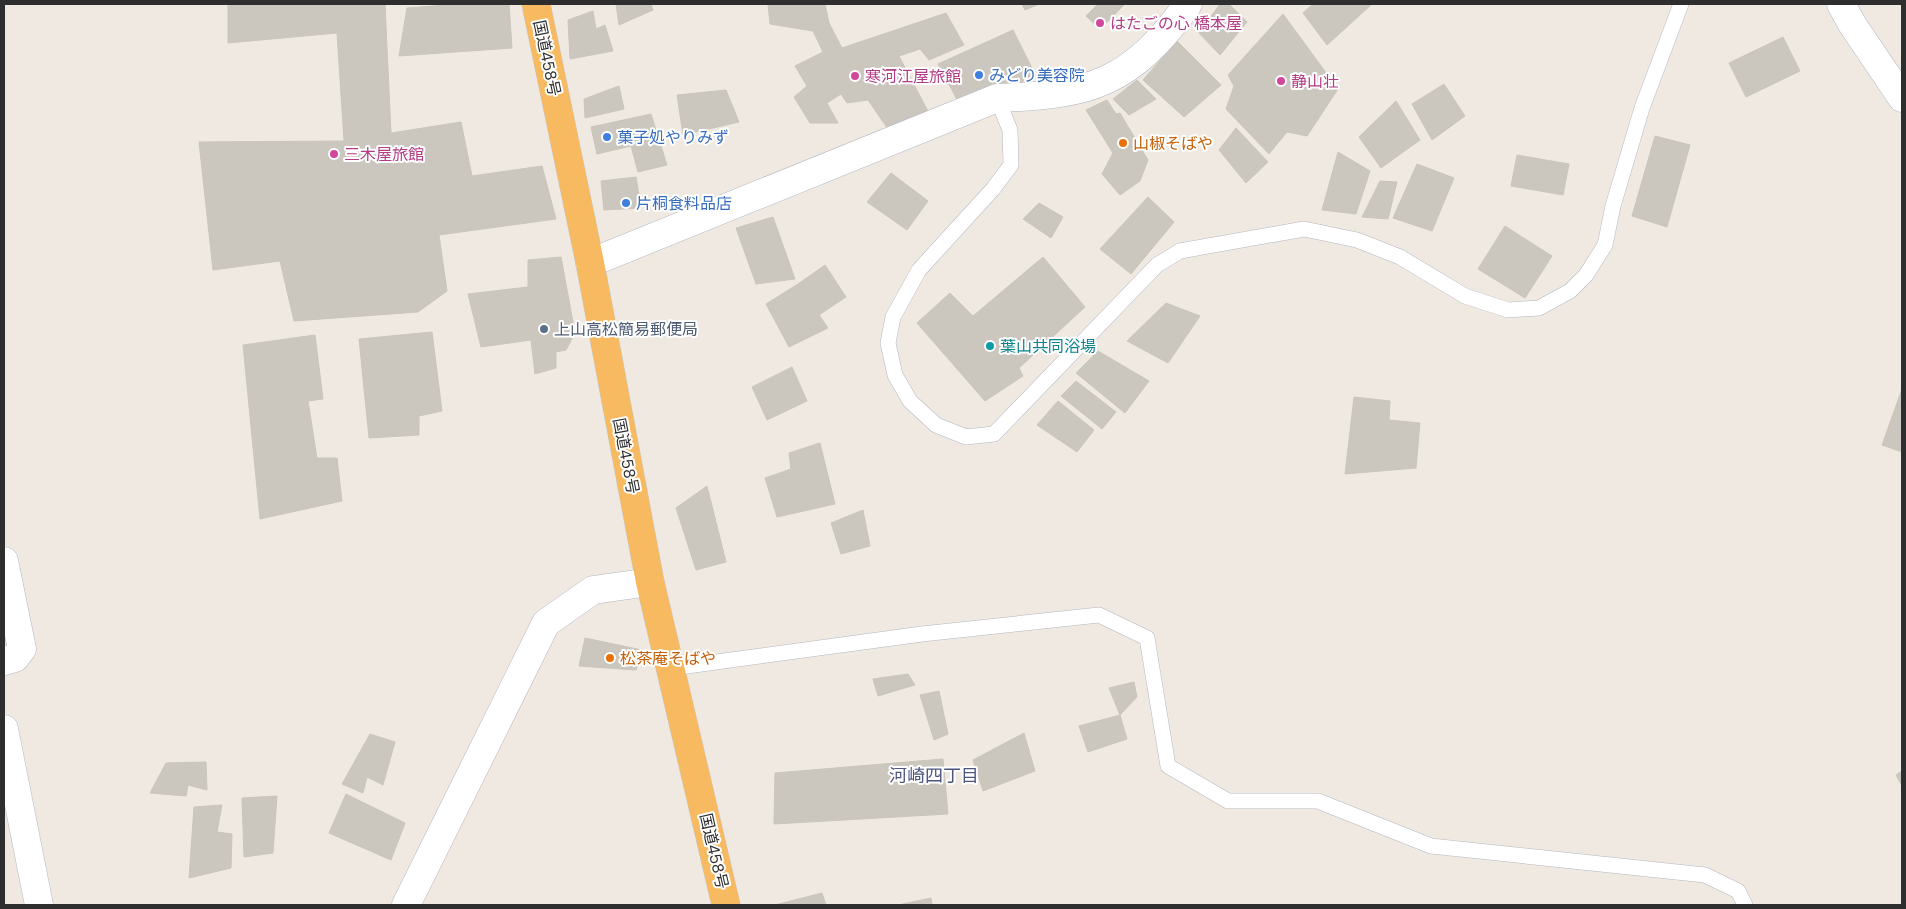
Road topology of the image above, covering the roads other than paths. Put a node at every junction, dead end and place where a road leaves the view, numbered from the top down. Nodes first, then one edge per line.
1 (536, 4) edge
2 (1188, 4) edge
3 (1681, 4) edge
4 (1841, 4) edge
5 (997, 98) junction
6 (1902, 98) edge
7 (590, 263) junction
8 (4, 561) edge
9 (650, 582) junction
10 (4, 661) edge
11 (672, 668) junction
12 (4, 729) edge
13 (39, 905) edge
14 (406, 905) edge
15 (726, 905) edge
16 (1745, 905) edge

1 - 7 highway, 国道458号
2 - 5 street
3 - 5 lane
4 - 6 street
5 - 7 street
7 - 9 highway, 国道458号
8 - 10 street
9 - 11 highway, 国道458号
9 - 14 street
11 - 15 highway, 国道458号
11 - 16 lane
12 - 13 street

